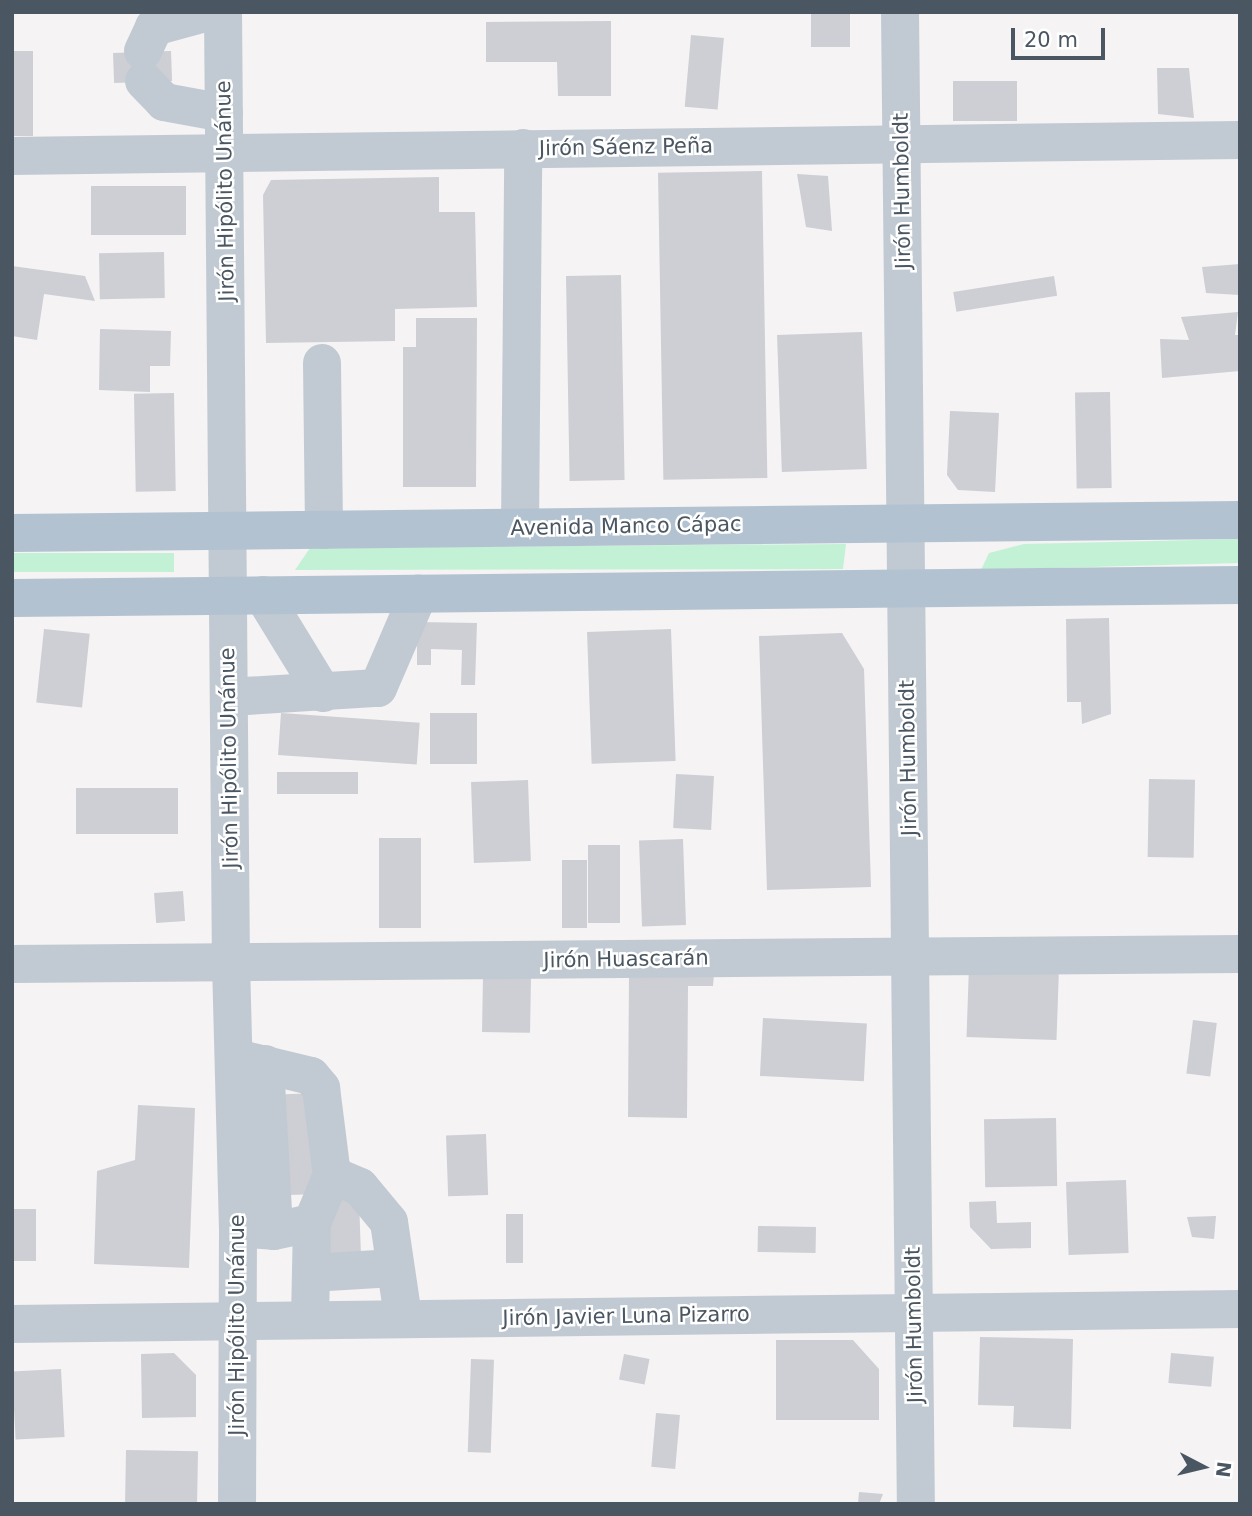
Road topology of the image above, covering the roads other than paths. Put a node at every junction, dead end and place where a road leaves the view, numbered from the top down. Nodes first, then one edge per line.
1 (209, 12) edge
2 (223, 12) edge
3 (900, 12) edge
4 (224, 113) junction
5 (1240, 140) edge
6 (901, 144) junction
7 (523, 148) junction
8 (225, 152) junction
9 (12, 156) edge
10 (322, 363) dead end
11 (1240, 520) edge
12 (905, 523) junction
13 (520, 527) junction
14 (324, 530) junction
15 (228, 531) junction
16 (12, 533) edge
17 (1240, 585) edge
18 (905, 589) junction
19 (419, 593) junction
20 (245, 595) junction
21 (12, 597) edge
22 (323, 693) junction
23 (229, 697) junction
24 (1240, 954) edge
25 (910, 957) junction
26 (231, 963) junction
27 (12, 964) edge
28 (250, 1061) junction
29 (332, 1175) junction
30 (312, 1223) junction
31 (256, 1229) junction
32 (394, 1268) junction
33 (311, 1273) junction
34 (1240, 1309) edge
35 (914, 1313) junction
36 (403, 1317) junction
37 (310, 1319) junction
38 (235, 1321) junction
39 (12, 1324) edge
40 (237, 1504) edge
41 (916, 1504) edge

1 - 4 street
2 - 4 street, Jirón Hipólito Unánue
3 - 6 street, Jirón Humboldt
4 - 8 street, Jirón Hipólito Unánue
5 - 6 street, Jirón Sáenz Peña
6 - 7 street, Jirón Sáenz Peña
6 - 12 street, Jirón Humboldt
7 - 8 street, Jirón Sáenz Peña
7 - 13 street
8 - 9 street, Jirón Sáenz Peña
8 - 15 street, Jirón Hipólito Unánue
10 - 14 street
11 - 12 main road, Avenida Manco Cápac
12 - 13 main road, Avenida Manco Cápac
12 - 18 street, Jirón Humboldt
13 - 14 main road, Avenida Manco Cápac
14 - 15 main road, Avenida Manco Cápac
15 - 16 main road, Avenida Manco Cápac
15 - 20 street, Jirón Hipólito Unánue
17 - 18 main road
18 - 19 main road
18 - 25 street, Jirón Humboldt
19 - 20 main road
19 - 22 street
20 - 21 main road
20 - 22 street
20 - 23 street, Jirón Hipólito Unánue
22 - 23 street
23 - 26 street, Jirón Hipólito Unánue
24 - 25 street, Jirón Huascarán
25 - 26 street, Jirón Huascarán
25 - 35 street, Jirón Humboldt
26 - 27 street, Jirón Huascarán
26 - 28 street, Jirón Hipólito Unánue
28 - 29 street
28 - 31 street, Jirón Hipólito Unánue
29 - 30 street
29 - 32 street
30 - 31 street
30 - 33 street
31 - 38 street, Jirón Hipólito Unánue
32 - 33 street
32 - 36 street
33 - 37 street
34 - 35 street, Jirón Javier Luna Pizarro
35 - 36 street, Jirón Javier Luna Pizarro
35 - 41 street, Jirón Humboldt
36 - 37 street, Jirón Javier Luna Pizarro
37 - 38 street, Jirón Javier Luna Pizarro
38 - 39 street, Jirón Javier Luna Pizarro
38 - 40 street, Jirón Hipólito Unánue

